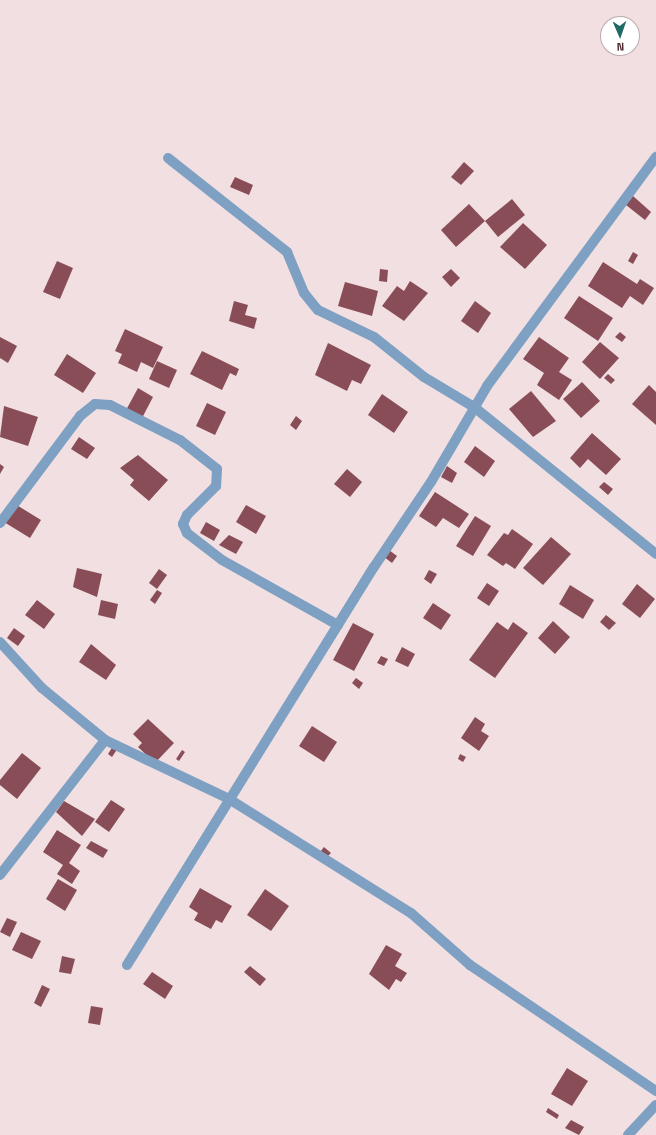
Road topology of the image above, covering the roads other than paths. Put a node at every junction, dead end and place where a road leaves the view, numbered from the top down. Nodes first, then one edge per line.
1 (656, 157) edge
2 (168, 158) dead end
3 (474, 408) junction
4 (0, 523) edge
5 (656, 554) edge
6 (338, 625) junction
7 (0, 642) edge
8 (105, 740) junction
9 (229, 800) junction
10 (0, 875) edge
11 (127, 965) dead end
12 (656, 1092) edge
13 (656, 1105) edge
14 (628, 1135) edge

1 - 3 street
2 - 3 street
3 - 5 street
3 - 6 street
4 - 6 street
6 - 9 street
7 - 8 street
8 - 9 street
8 - 10 street
9 - 11 street
9 - 12 street
13 - 14 street

